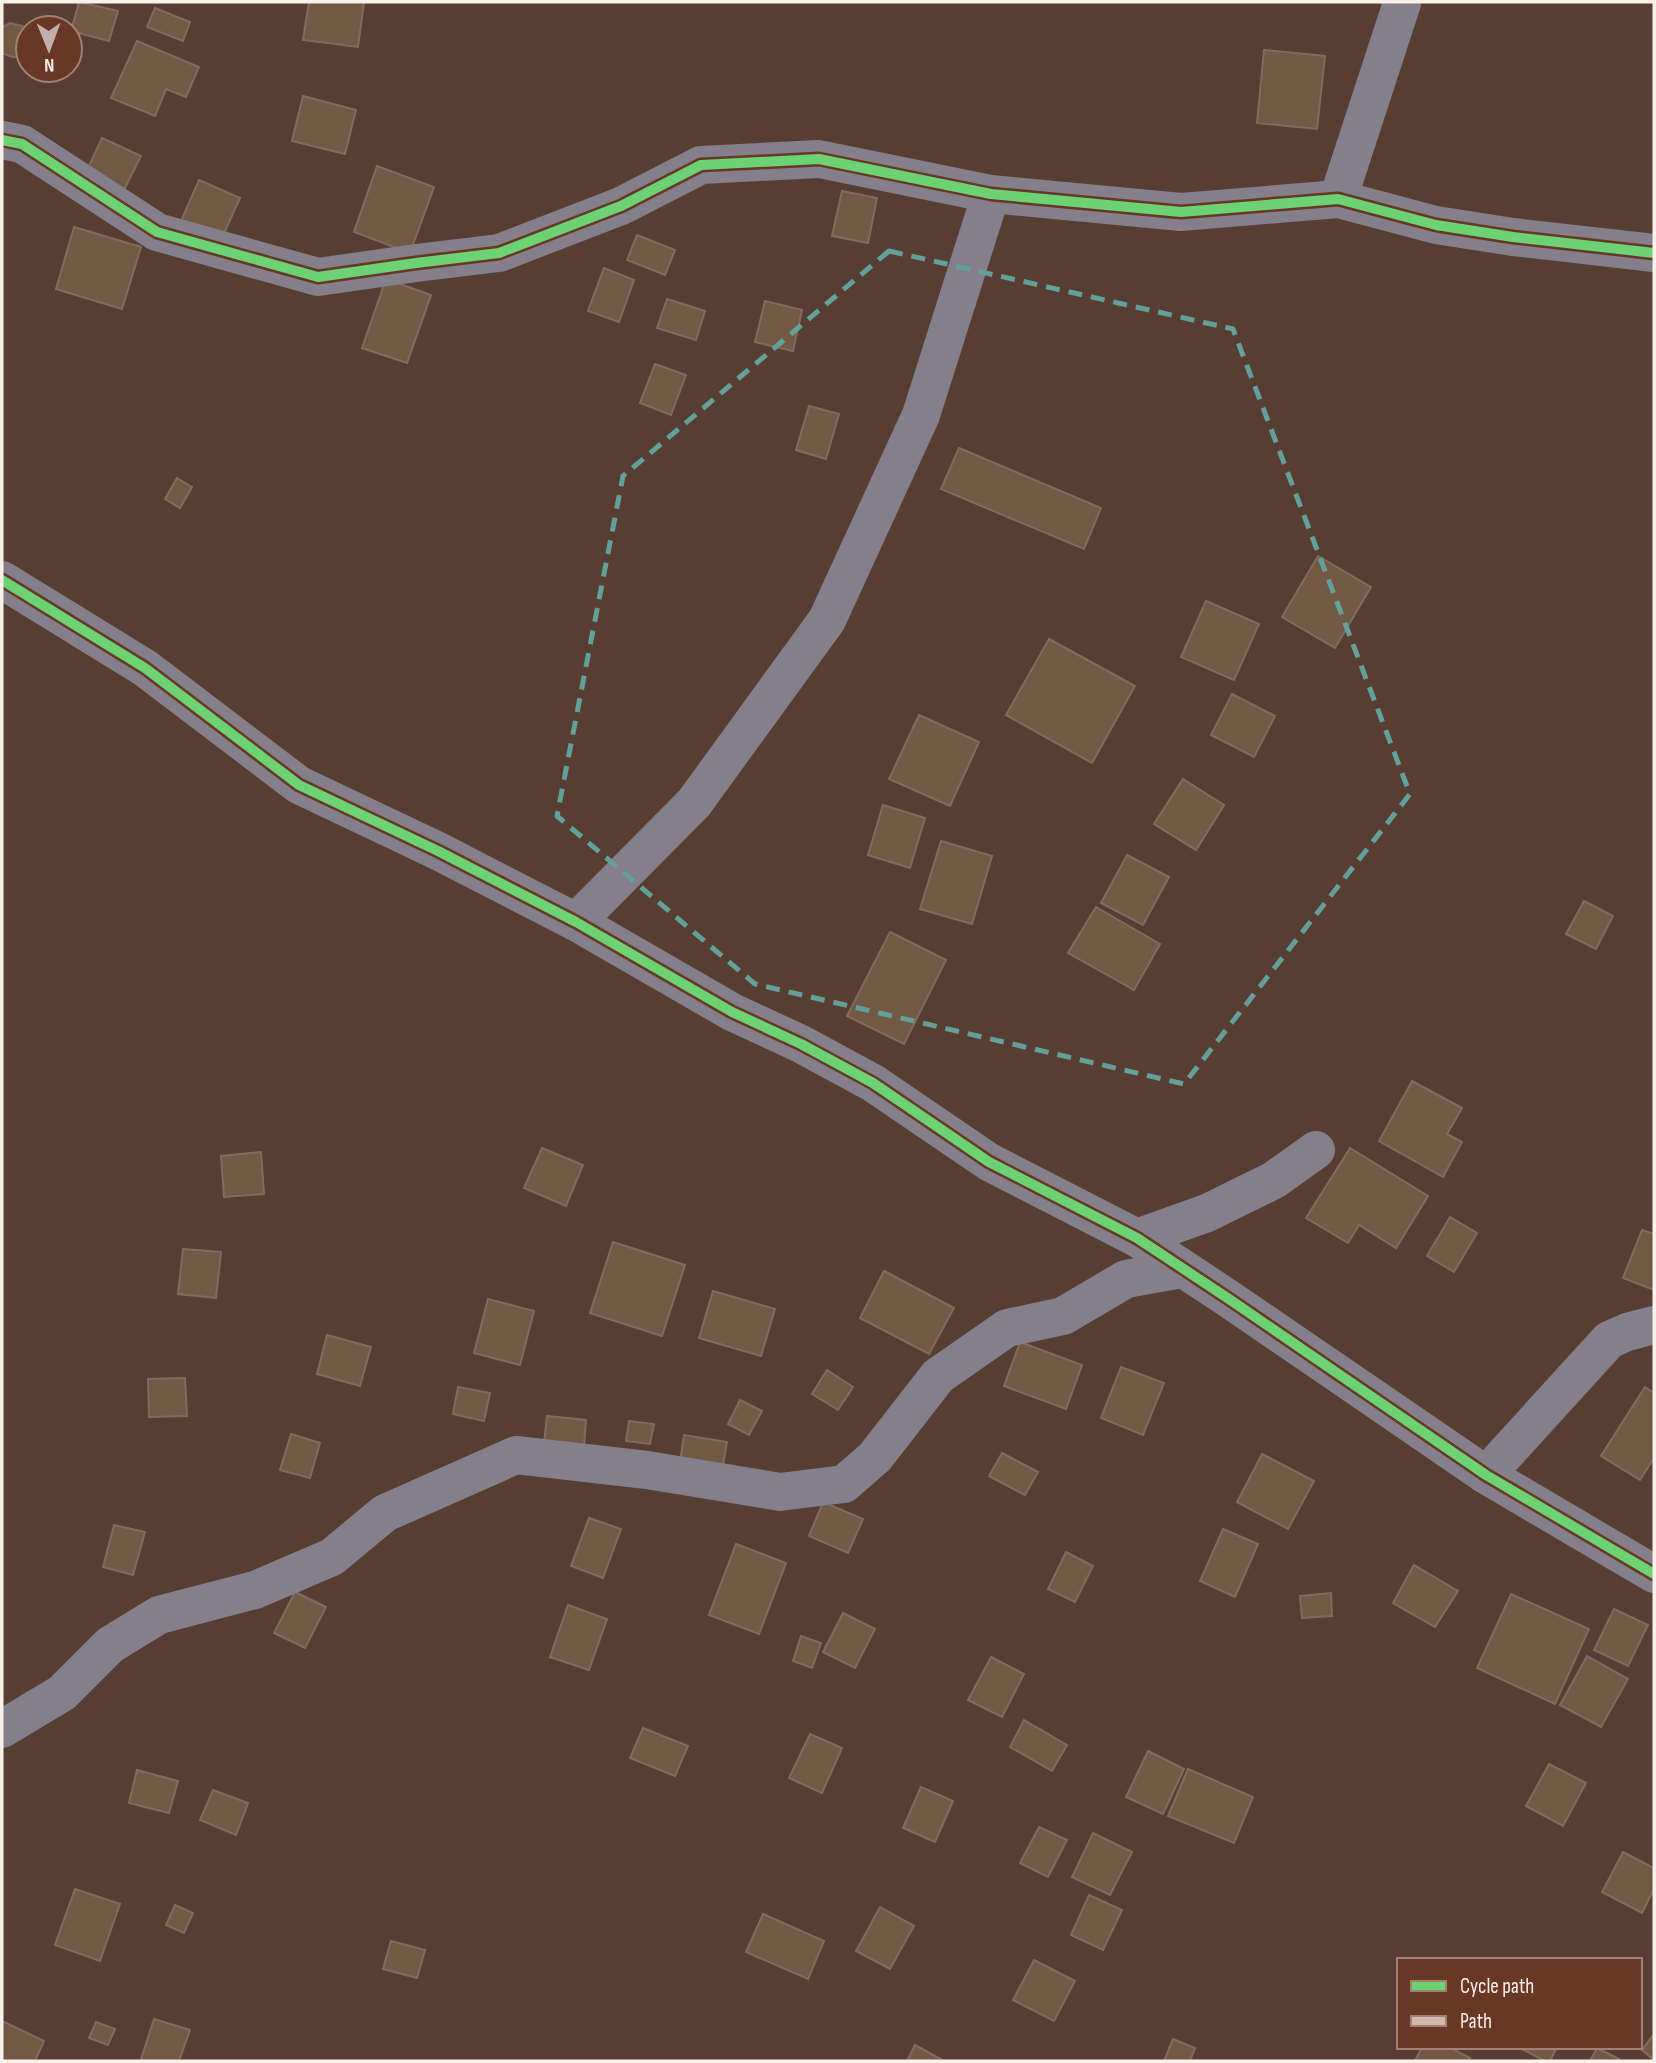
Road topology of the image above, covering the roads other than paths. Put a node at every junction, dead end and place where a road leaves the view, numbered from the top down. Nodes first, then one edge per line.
1 (1402, 3) edge
2 (2, 140) edge
3 (991, 194) junction
4 (1338, 199) junction
5 (1654, 253) edge
6 (2, 580) edge
7 (576, 922) junction
8 (1316, 1150) dead end
9 (1137, 1238) junction
10 (1182, 1269) junction
11 (1654, 1325) edge
12 (1486, 1475) junction
13 (1654, 1574) edge
14 (2, 1729) edge

1 - 4 street
2 - 3 street
3 - 4 street
3 - 7 street
4 - 5 street
6 - 7 street
7 - 9 street
8 - 9 street
9 - 10 street
10 - 12 street
10 - 14 street
11 - 12 street
12 - 13 street

